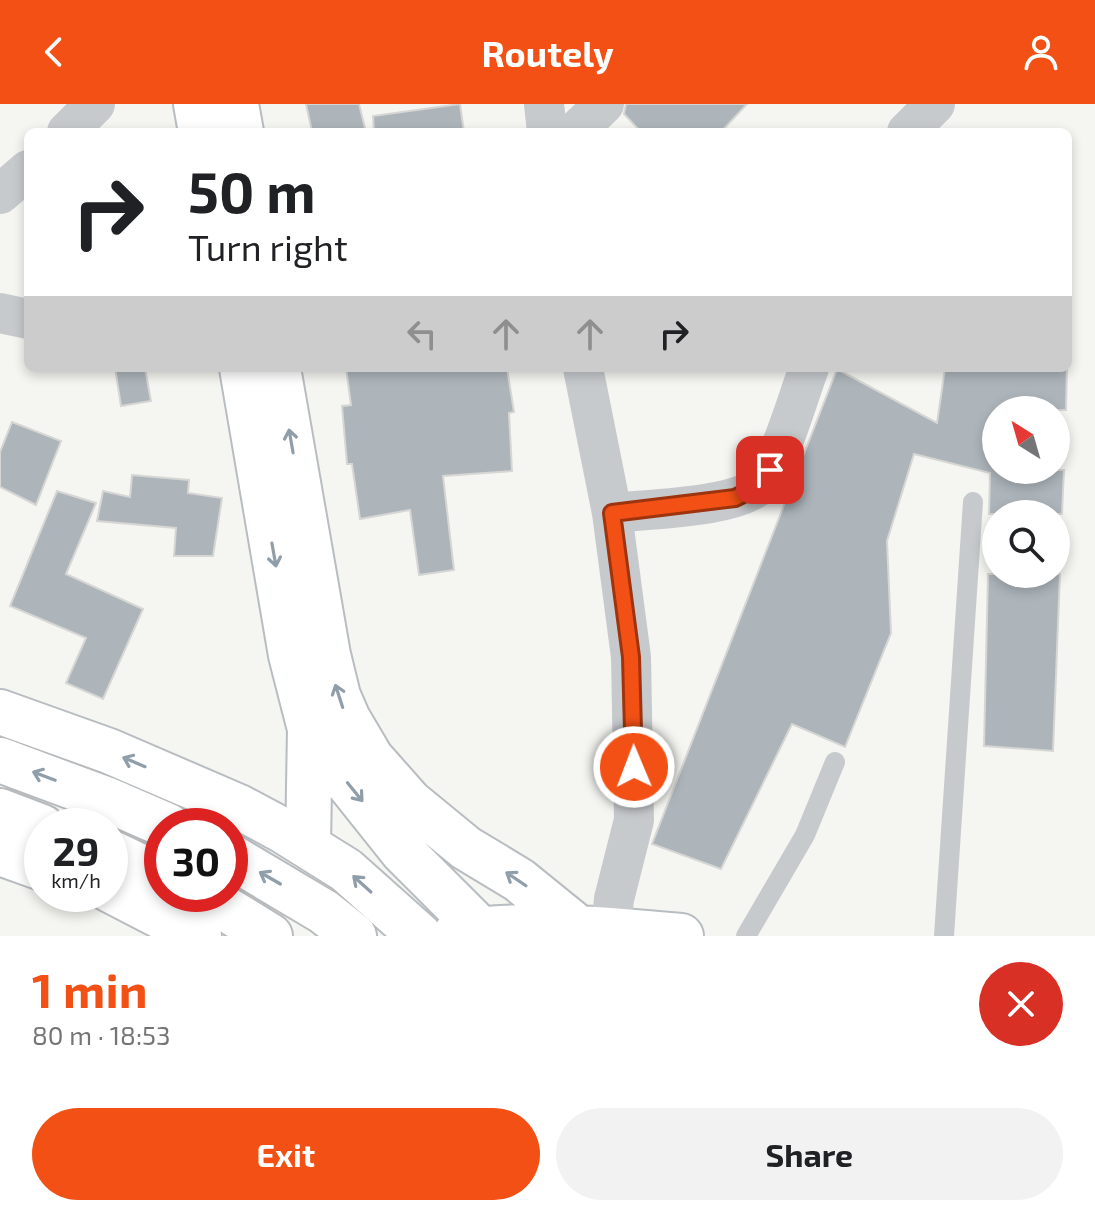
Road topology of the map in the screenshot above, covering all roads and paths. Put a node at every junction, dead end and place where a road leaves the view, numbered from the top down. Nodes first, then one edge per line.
1 (95, 104) edge
2 (196, 104) edge
3 (236, 104) edge
4 (544, 104) edge
5 (604, 104) edge
6 (935, 104) edge
7 (71, 128) edge
8 (200, 128) edge
9 (240, 128) edge
10 (547, 128) edge
11 (579, 128) edge
12 (911, 128) edge
13 (24, 173) edge
14 (0, 194) edge
15 (0, 313) edge
16 (24, 318) edge
17 (243, 372) edge
18 (279, 372) edge
19 (584, 372) edge
20 (807, 372) edge
21 (973, 502) dead end
22 (612, 513) junction
23 (0, 712) edge
24 (310, 729) junction
25 (0, 760) edge
26 (835, 762) dead end
27 (0, 811) edge
28 (144, 816) edge
29 (24, 820) edge
30 (308, 846) junction
31 (0, 853) edge
32 (24, 862) edge
33 (248, 866) edge
34 (128, 899) edge
35 (228, 912) edge
36 (594, 928) junction
37 (484, 932) edge
38 (199, 936) edge
39 (270, 936) edge
40 (354, 936) edge
41 (420, 936) edge
42 (431, 936) edge
43 (681, 936) edge
44 (746, 936) edge
45 (944, 936) edge

1 - 7 street
2 - 8 main road
3 - 9 main road
4 - 10 street
5 - 11 street
6 - 12 street
13 - 14 street
15 - 16 street
17 -> 24 main road
36 -> 18 main road
19 - 22 street
20 - 22 street
21 - 45 lane
22 - 36 street
30 -> 23 main road
24 - 30 main road
24 -> 37 main road
28 -> 25 main road
26 - 44 lane
27 - 29 main road
41 -> 30 main road
31 - 32 main road
40 -> 33 main road
34 - 38 main road
35 - 39 main road
36 - 37 main road
36 - 43 main road
37 - 42 main road

